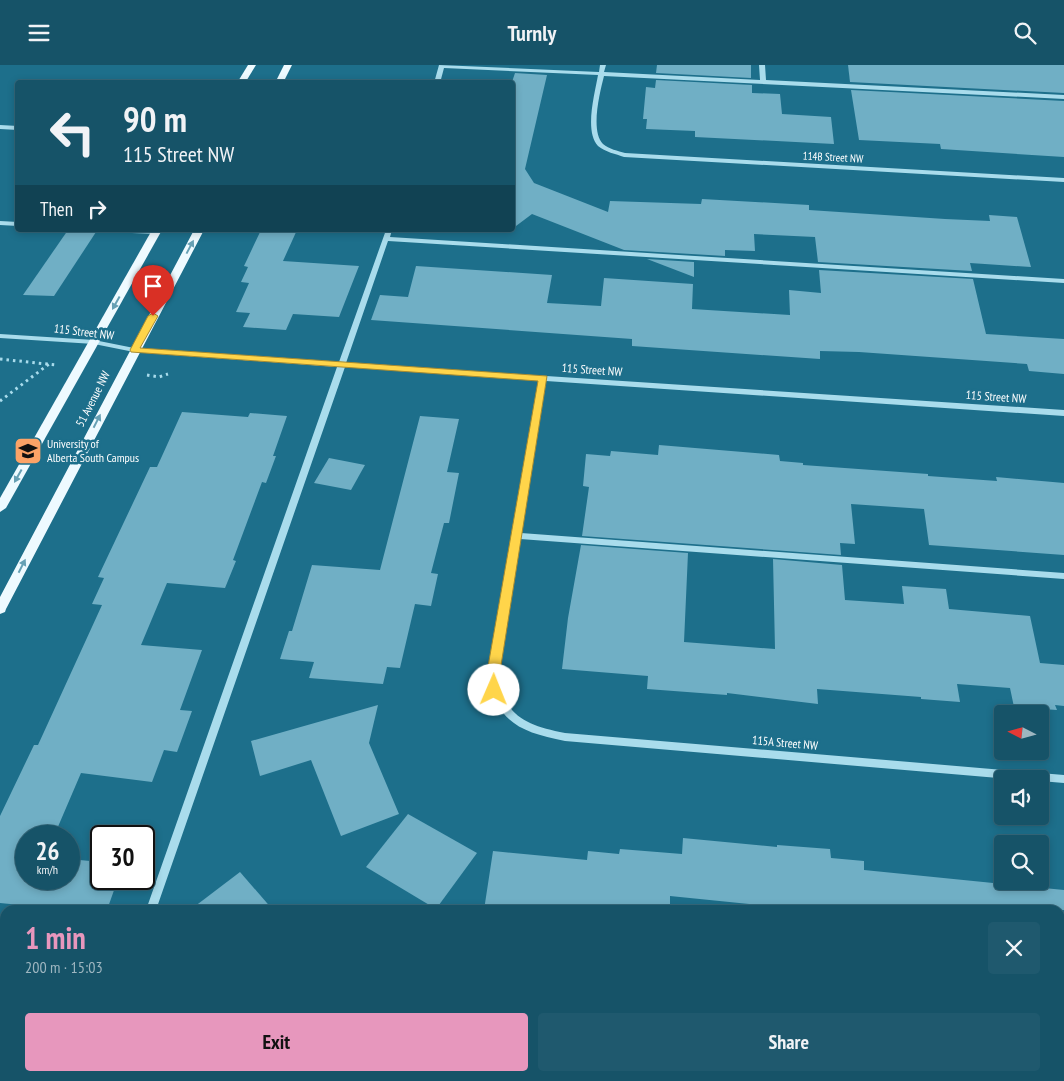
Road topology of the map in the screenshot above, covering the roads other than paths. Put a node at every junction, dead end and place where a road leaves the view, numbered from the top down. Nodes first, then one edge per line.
1 (252, 65) edge
2 (288, 65) edge
3 (442, 65) edge
4 (603, 65) edge
5 (762, 65) edge
6 (601, 75) junction
7 (243, 80) edge
8 (280, 80) edge
9 (438, 80) edge
10 (763, 83) junction
11 (1064, 97) edge
12 (0, 127) edge
13 (15, 128) edge
14 (1064, 180) edge
15 (0, 223) edge
16 (15, 225) edge
17 (155, 232) edge
18 (199, 232) edge
19 (388, 232) edge
20 (386, 239) junction
21 (1064, 281) edge
22 (0, 336) edge
23 (94, 342) junction
24 (134, 350) junction
25 (342, 365) junction
26 (543, 378) junction
27 (1064, 413) edge
28 (0, 508) edge
29 (518, 536) junction
30 (1064, 576) edge
31 (0, 609) edge
32 (1064, 779) edge
33 (153, 905) edge

1 - 7 main road
2 - 8 main road
3 - 6 street
3 - 9 street
4 - 6 street
5 - 10 street
6 - 10 street
6 - 14 street, 114B Street NW
10 - 11 street
12 - 13 street
15 - 16 lane
17 -> 23 main road
24 -> 18 main road, 51 Avenue NW
19 - 20 street
20 - 21 street
20 - 25 street
22 - 23 street, 115 Street NW
23 - 24 street, 115 Street NW
23 -> 28 main road
24 - 25 street, 115 Street NW
31 -> 24 main road, 51 Avenue NW
25 - 26 street, 115 Street NW
25 - 33 street
26 - 27 street, 115 Street NW
26 - 29 street
29 - 30 street
29 - 32 street, 115A Street NW

